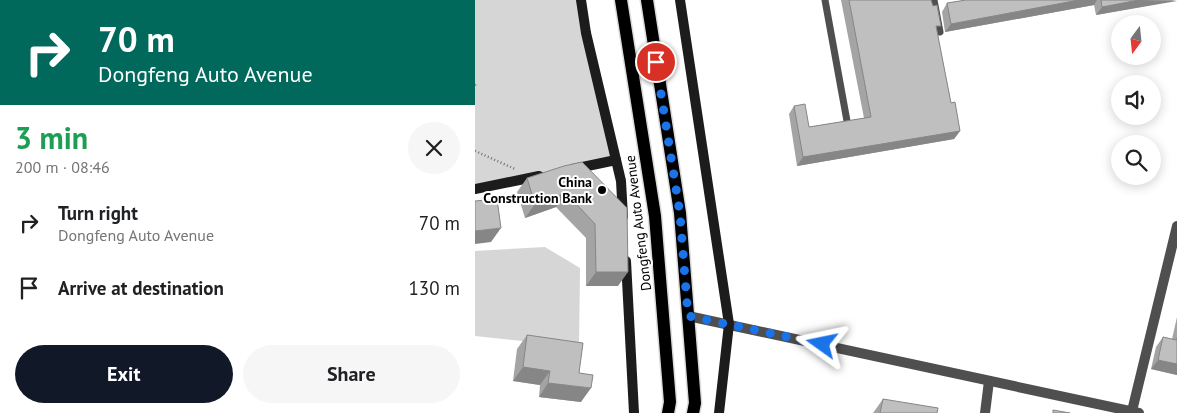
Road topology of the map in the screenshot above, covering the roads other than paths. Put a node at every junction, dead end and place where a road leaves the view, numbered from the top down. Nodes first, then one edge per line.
1 (581, 0) edge
2 (614, 0) edge
3 (621, 0) edge
4 (680, 0) edge
5 (825, 0) edge
6 (934, 0) edge
7 (647, 2) edge
8 (623, 14) junction
9 (940, 32) edge
10 (847, 121) edge
11 (616, 160) junction
12 (475, 189) edge
13 (1177, 226) edge
14 (624, 229) edge
15 (625, 249) edge
16 (688, 316) junction
17 (729, 324) junction
18 (989, 380) junction
19 (1135, 412) edge
20 (634, 413) edge
21 (668, 413) edge
22 (693, 413) edge
23 (719, 413) edge
24 (985, 413) edge

1 - 11 street
2 - 8 main road
3 - 8 main road, Dongfeng Auto Avenue
4 - 17 street
5 - 10 lane
6 - 9 lane
7 - 16 main road
8 - 21 main road, Dongfeng Auto Avenue
11 - 12 street
11 - 14 street
13 - 19 street
15 - 20 street
16 - 17 street
16 - 22 main road
17 - 18 street
17 - 23 street
18 - 19 street
18 - 24 street

